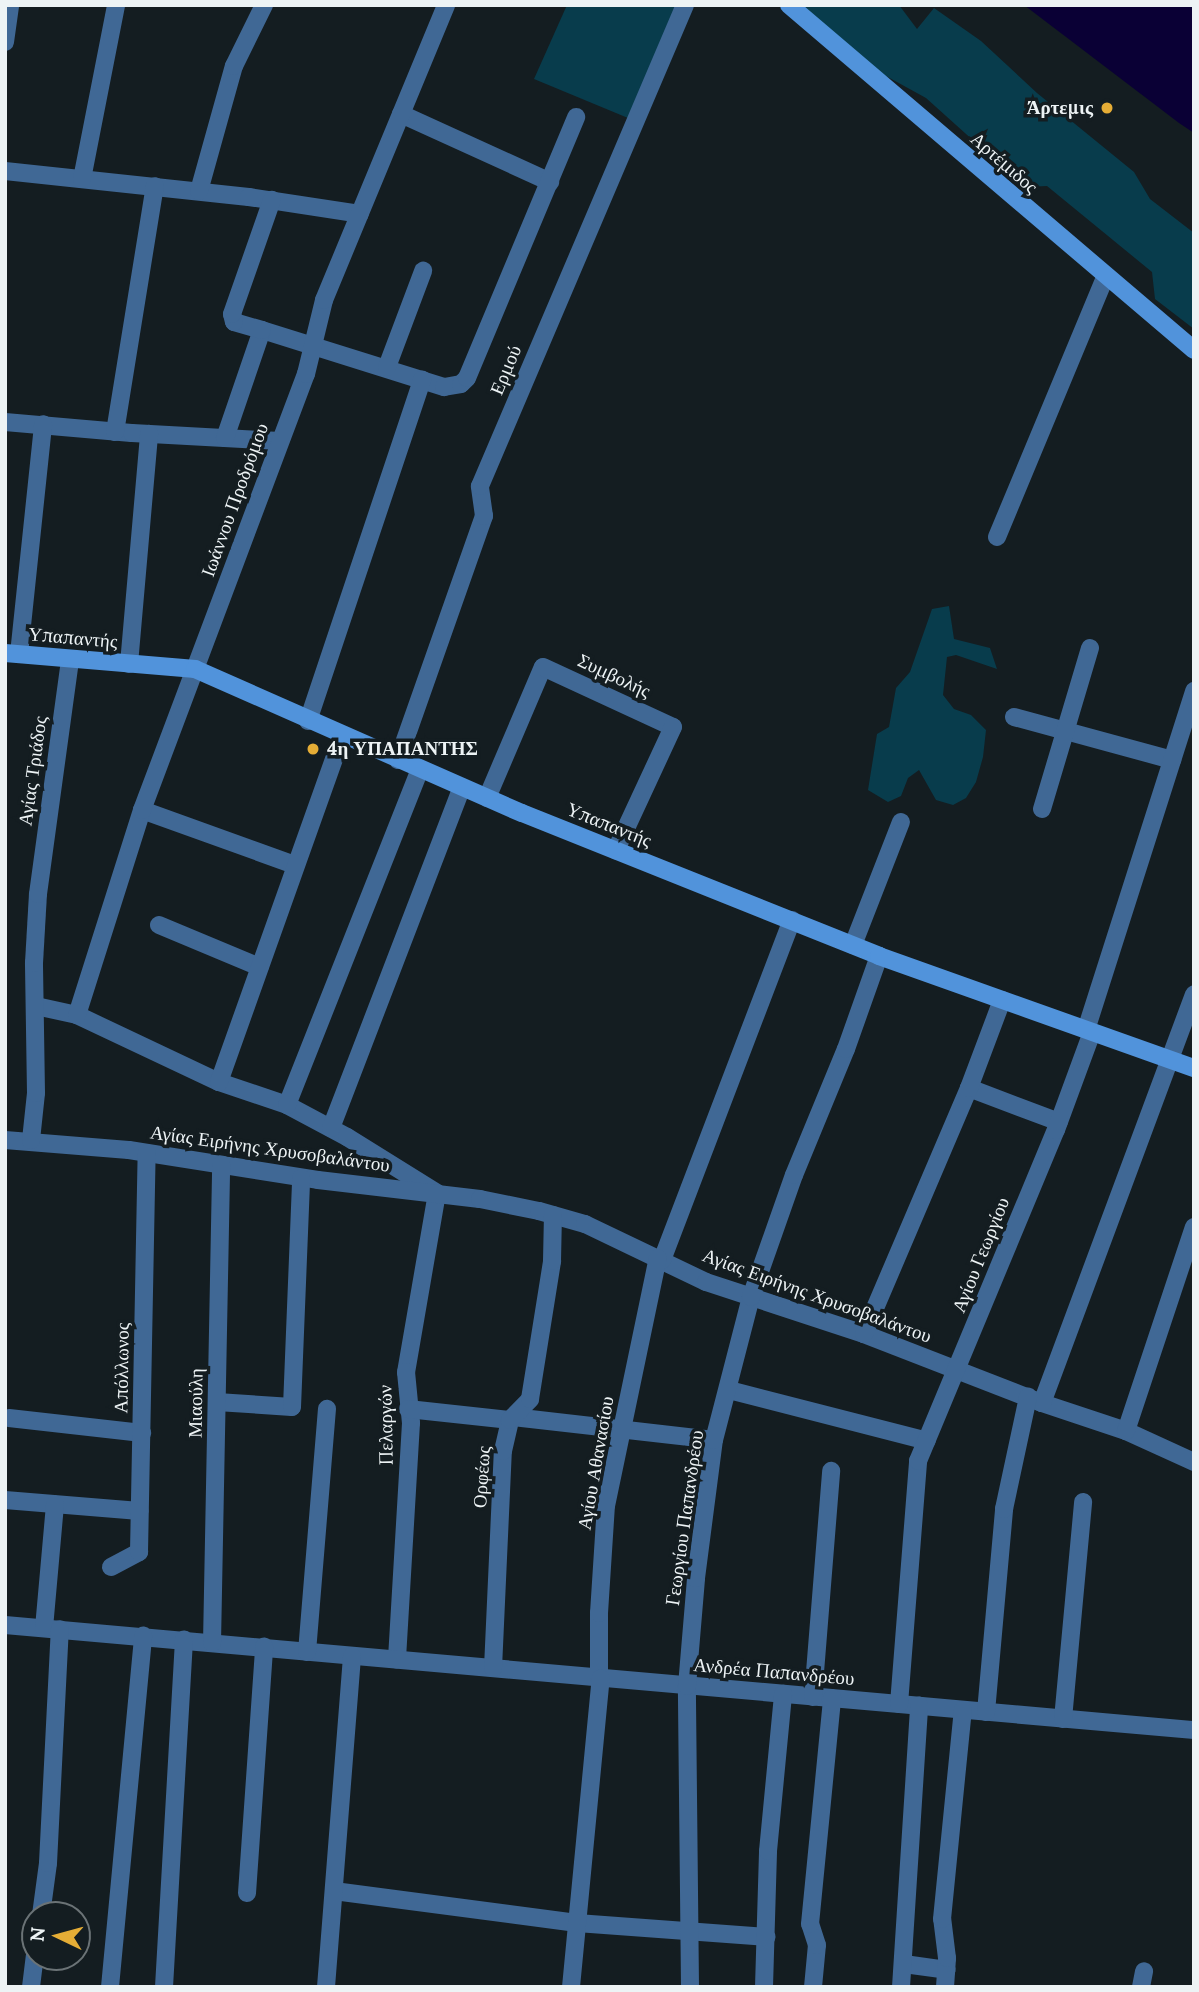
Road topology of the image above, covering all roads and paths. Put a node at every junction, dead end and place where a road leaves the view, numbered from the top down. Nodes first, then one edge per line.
1 (10, 5) edge
2 (116, 5) edge
3 (264, 5) edge
4 (446, 5) edge
5 (685, 5) edge
6 (789, 5) edge
7 (5, 42) edge
8 (401, 114) junction
9 (576, 117) dead end
10 (5, 171) edge
11 (82, 179) junction
12 (550, 182) junction
13 (155, 186) junction
14 (199, 191) junction
15 (272, 200) junction
16 (360, 214) junction
17 (423, 271) dead end
18 (1105, 277) junction
19 (262, 330) junction
20 (314, 344) junction
21 (1194, 351) edge
22 (387, 367) junction
23 (422, 380) junction
24 (5, 422) edge
25 (43, 424) junction
26 (115, 432) junction
27 (149, 434) junction
28 (225, 438) junction
29 (279, 441) junction
30 (996, 537) dead end
31 (1090, 648) dead end
32 (12, 654) edge
33 (70, 659) junction
34 (129, 664) junction
35 (195, 669) junction
36 (1194, 691) edge
37 (1014, 717) dead end
38 (308, 721) junction
39 (1066, 731) junction
40 (342, 736) junction
41 (398, 760) junction
42 (1172, 760) junction
43 (420, 769) junction
44 (462, 787) junction
45 (487, 798) junction
46 (1042, 809) dead end
47 (142, 810) junction
48 (901, 822) dead end
49 (616, 850) junction
50 (295, 865) junction
51 (792, 920) junction
52 (159, 925) dead end
53 (853, 945) junction
54 (879, 957) junction
55 (260, 967) junction
56 (1194, 994) edge
57 (1002, 1000) junction
58 (36, 1006) junction
59 (76, 1015) junction
60 (1089, 1030) junction
61 (1171, 1060) junction
62 (1194, 1068) edge
63 (219, 1082) junction
64 (969, 1088) junction
65 (287, 1105) junction
66 (1059, 1122) junction
67 (331, 1128) junction
68 (5, 1140) edge
69 (31, 1140) junction
70 (147, 1153) junction
71 (221, 1165) junction
72 (300, 1178) junction
73 (437, 1193) junction
74 (553, 1215) junction
75 (1194, 1227) edge
76 (660, 1259) junction
77 (751, 1297) junction
78 (864, 1334) junction
79 (958, 1370) junction
80 (729, 1390) junction
81 (1035, 1400) junction
82 (217, 1402) junction
83 (327, 1409) dead end
84 (408, 1409) junction
85 (9, 1418) dead end
86 (511, 1419) junction
87 (622, 1431) junction
88 (1126, 1431) junction
89 (142, 1433) junction
90 (714, 1440) junction
91 (927, 1441) junction
92 (1194, 1462) edge
93 (831, 1471) dead end
94 (5, 1500) edge
95 (1083, 1502) dead end
96 (55, 1504) junction
97 (140, 1511) junction
98 (111, 1567) dead end
99 (5, 1625) edge
100 (52, 1628) junction
101 (143, 1636) junction
102 (184, 1640) junction
103 (212, 1643) junction
104 (264, 1647) junction
105 (307, 1652) junction
106 (352, 1656) junction
107 (397, 1660) junction
108 (493, 1668) junction
109 (600, 1678) junction
110 (687, 1686) junction
111 (783, 1694) junction
112 (813, 1697) junction
113 (832, 1698) junction
114 (899, 1704) junction
115 (919, 1706) junction
116 (963, 1710) junction
117 (986, 1712) junction
118 (1063, 1719) junction
119 (1194, 1730) edge
120 (334, 1891) junction
121 (247, 1893) dead end
122 (43, 1901) edge
123 (577, 1923) junction
124 (687, 1929) junction
125 (766, 1937) junction
126 (904, 1964) junction
127 (946, 1978) edge
128 (110, 1987) edge
129 (164, 1987) edge
130 (326, 1987) edge
131 (571, 1987) edge
132 (690, 1987) edge
133 (764, 1987) edge
134 (813, 1987) edge
135 (901, 1987) edge

1 - 7 street
2 - 11 street
3 - 14 street
4 - 8 street, Ιωάννου Προδρόμου
5 - 41 street, Ερμού
6 - 18 street, Αρτέμιδος
8 - 12 street
8 - 16 street, Ιωάννου Προδρόμου
9 - 12 street
10 - 11 street
11 - 13 street
12 - 23 street
13 - 14 street
13 - 26 street
14 - 15 street
15 - 16 street
15 - 19 street
16 - 20 street, Ιωάννου Προδρόμου
17 - 22 street
18 - 21 street, Αρτέμιδος
18 - 30 street
19 - 20 street
19 - 28 street
20 - 22 street
20 - 29 street, Ιωάννου Προδρόμου
22 - 23 street
23 - 38 street
24 - 25 street
25 - 26 street
25 - 32 street
26 - 27 street
27 - 28 street
27 - 34 street
28 - 29 street
29 - 35 street, Ιωάννου Προδρόμου
31 - 39 street
32 - 33 street, Υπαπαντής
33 - 34 street, Υπαπαντής
33 - 58 street, Αγίας Τριάδος
34 - 35 street, Υπαπαντής
35 - 38 street, Υπαπαντής
35 - 47 street, Ιωάννου Προδρόμου
36 - 42 street, Αγίου Γεωργίου
37 - 39 street
38 - 40 street, Υπαπαντής
39 - 42 street
39 - 46 street
40 - 41 street, Υπαπαντής
40 - 50 street
41 - 43 street, Υπαπαντής
42 - 60 street, Αγίου Γεωργίου
43 - 44 street, Υπαπαντής
43 - 65 street
44 - 45 street, Υπαπαντής
44 - 67 street
45 - 49 street, Υπαπαντής
45 - 49 street, Συμβολής
47 - 50 street
47 - 59 street, Ιωάννου Προδρόμου
48 - 53 street
49 - 51 street, Υπαπαντής
50 - 55 street
51 - 53 street, Υπαπαντής
51 - 76 street, Αγίου Αθανασίου
52 - 55 street
53 - 54 street, Υπαπαντής
54 - 57 street, Υπαπαντής
54 - 77 street, Γεωργίου Παπανδρέου
55 - 63 street
56 - 61 street
57 - 60 street, Υπαπαντής
57 - 64 street
58 - 59 street
58 - 69 street, Αγίας Τριάδος
59 - 63 street
60 - 61 street, Υπαπαντής
60 - 66 street, Αγίου Γεωργίου
61 - 62 street, Υπαπαντής
61 - 81 street
63 - 65 street
64 - 66 street
64 - 78 street
65 - 67 street
66 - 79 street, Αγίου Γεωργίου
67 - 73 street
68 - 69 street, Αγίας Ειρήνης Χρυσοβαλάντου
69 - 70 street, Αγίας Ειρήνης Χρυσοβαλάντου
70 - 71 street, Αγίας Ειρήνης Χρυσοβαλάντου
70 - 89 street, Απόλλωνος
71 - 72 street, Αγίας Ειρήνης Χρυσοβαλάντου
71 - 82 street, Μιαούλη
72 - 73 street, Αγίας Ειρήνης Χρυσοβαλάντου
72 - 82 street
73 - 74 street, Αγίας Ειρήνης Χρυσοβαλάντου
73 - 84 street, Πελαργών
74 - 76 street, Αγίας Ειρήνης Χρυσοβαλάντου
74 - 86 street, Ορφέως
75 - 88 street
76 - 77 street, Αγίας Ειρήνης Χρυσοβαλάντου
76 - 87 street, Αγίου Αθανασίου
77 - 78 street, Αγίας Ειρήνης Χρυσοβαλάντου
77 - 80 street, Γεωργίου Παπανδρέου
78 - 79 street, Αγίας Ειρήνης Χρυσοβαλάντου
79 - 81 street, Αγίας Ειρήνης Χρυσοβαλάντου
79 - 91 street, Αγίου Γεωργίου
80 - 90 street, Γεωργίου Παπανδρέου
80 - 91 street
81 - 88 street, Αγίας Ειρήνης Χρυσοβαλάντου
81 - 117 street
82 - 103 street, Μιαούλη
83 - 105 street
84 - 86 street
84 - 107 street, Πελαργών
85 - 89 street
86 - 87 street
86 - 108 street, Ορφέως
87 - 90 street
87 - 109 street, Αγίου Αθανασίου
88 - 92 street, Αγίας Ειρήνης Χρυσοβαλάντου
89 - 97 street, Απόλλωνος
90 - 110 street, Γεωργίου Παπανδρέου
91 - 114 street, Αγίου Γεωργίου
93 - 112 street
94 - 96 street
95 - 118 street
96 - 97 street
96 - 100 street
97 - 98 street, Απόλλωνος
99 - 100 street, Ανδρέα Παπανδρέου
100 - 101 street, Ανδρέα Παπανδρέου
100 - 122 street
101 - 102 street, Ανδρέα Παπανδρέου
101 - 128 street
102 - 103 street, Ανδρέα Παπανδρέου
102 - 129 street
103 - 104 street, Ανδρέα Παπανδρέου
104 - 105 street, Ανδρέα Παπανδρέου
104 - 121 street
105 - 106 street, Ανδρέα Παπανδρέου
106 - 107 street, Ανδρέα Παπανδρέου
106 - 120 street
107 - 108 street, Ανδρέα Παπανδρέου
108 - 109 street, Ανδρέα Παπανδρέου
109 - 110 street, Ανδρέα Παπανδρέου
109 - 123 street, Αγίου Αθανασίου
110 - 111 street, Ανδρέα Παπανδρέου
110 - 124 street, Γεωργίου Παπανδρέου
111 - 112 street, Ανδρέα Παπανδρέου
111 - 125 street
112 - 113 street, Ανδρέα Παπανδρέου
113 - 114 street, Ανδρέα Παπανδρέου
113 - 134 street
114 - 115 street, Ανδρέα Παπανδρέου
115 - 116 street, Ανδρέα Παπανδρέου
115 - 126 street
116 - 117 street, Ανδρέα Παπανδρέου
116 - 127 street
117 - 118 street, Ανδρέα Παπανδρέου
118 - 119 street, Ανδρέα Παπανδρέου
120 - 123 street
120 - 130 street
123 - 124 street
123 - 131 street, Αγίου Αθανασίου
124 - 125 street
124 - 132 street, Γεωργίου Παπανδρέου
125 - 133 street
126 - 127 street
126 - 135 street

